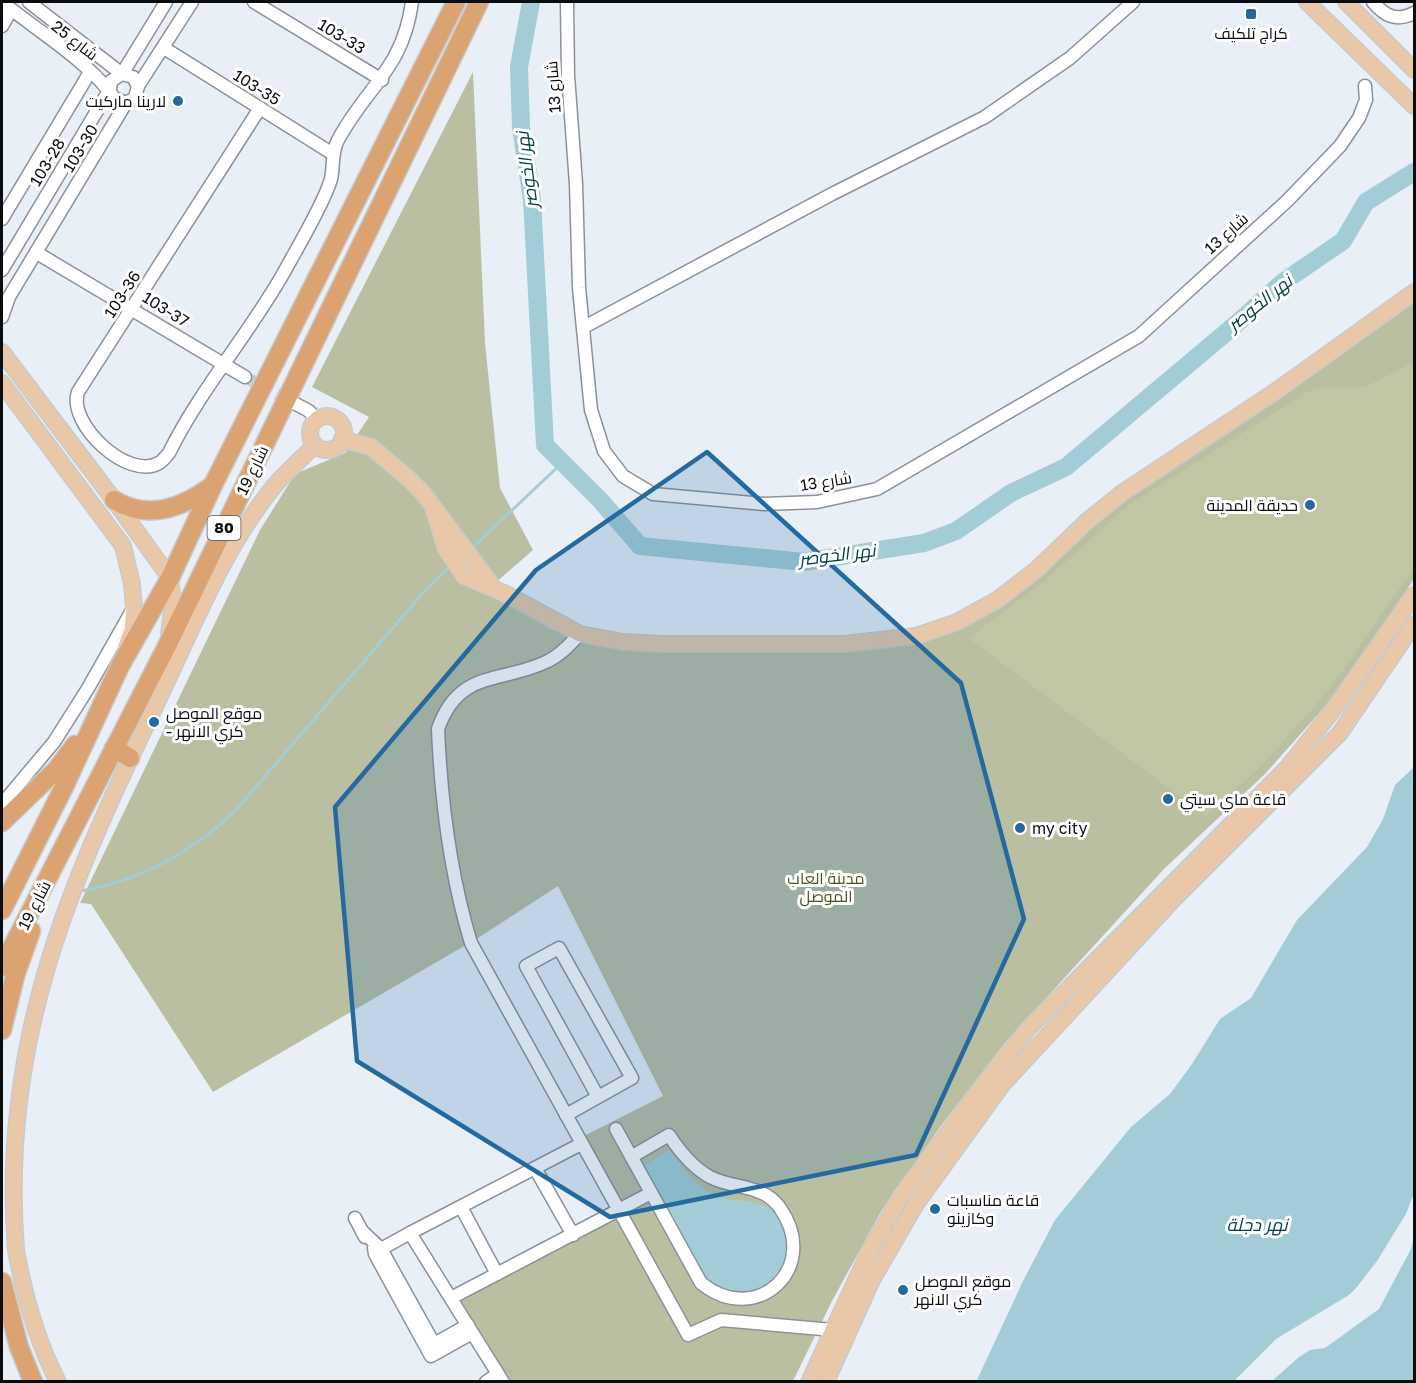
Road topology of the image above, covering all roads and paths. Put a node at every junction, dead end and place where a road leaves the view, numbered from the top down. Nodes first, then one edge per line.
1 (29, 2) edge
2 (166, 2) edge
3 (192, 2) edge
4 (254, 2) edge
5 (412, 2) edge
6 (456, 2) edge
7 (479, 2) edge
8 (567, 2) edge
9 (1133, 2) edge
10 (1307, 2) edge
11 (1346, 2) edge
12 (1373, 2) edge
13 (6, 6) edge
14 (1414, 13) edge
15 (2, 26) edge
16 (164, 48) junction
17 (1414, 70) edge
18 (90, 72) junction
19 (122, 74) junction
20 (382, 80) junction
21 (138, 86) junction
22 (1365, 86) dead end
23 (110, 89) junction
24 (126, 103) junction
25 (1414, 106) edge
26 (260, 108) junction
27 (333, 154) junction
28 (2, 219) edge
29 (37, 253) junction
30 (2, 270) edge
31 (1414, 292) edge
32 (133, 308) junction
33 (2, 317) edge
34 (584, 327) junction
35 (2, 352) edge
36 (222, 363) junction
37 (245, 377) tunnel mouth
38 (2, 383) edge
39 (294, 403) tunnel mouth
40 (317, 420) junction
41 (342, 439) junction
42 (315, 445) junction
43 (213, 485) junction
44 (114, 500) junction
45 (434, 510) junction
46 (141, 536) junction
47 (123, 546) junction
48 (170, 579) junction
49 (497, 591) junction
50 (1414, 594) edge
51 (134, 608) junction
52 (1414, 624) edge
53 (580, 634) junction
54 (166, 648) junction
55 (120, 666) junction
56 (102, 703) junction
57 (114, 748) junction
58 (130, 758) junction
59 (2, 804) edge
60 (2, 822) edge
61 (58, 858) junction
62 (2, 910) edge
63 (2, 968) edge
64 (1072, 984) junction
65 (1084, 995) junction
66 (2, 1030) edge
67 (598, 1097) junction
68 (566, 1115) junction
69 (616, 1129) dead end
70 (582, 1144) junction
71 (632, 1157) junction
72 (535, 1168) junction
73 (651, 1193) junction
74 (461, 1207) junction
75 (619, 1211) junction
76 (355, 1218) dead end
77 (410, 1233) junction
78 (573, 1235) junction
79 (378, 1252) junction
80 (497, 1274) junction
81 (2, 1282) edge
82 (451, 1298) junction
83 (470, 1329) junction
84 (832, 1330) junction
85 (500, 1379) edge
86 (33, 1382) edge
87 (58, 1382) edge
88 (486, 1382) edge
89 (808, 1382) edge
90 (826, 1382) edge

1 - 19 street, شارع 25
2 - 19 street, 103-28
3 - 16 street, 103-30
4 - 20 street, 103-33
5 - 20 street
6 - 43 highway, شارع 19 / 80
7 - 54 highway, شارع 19 / 80
8 - 34 street, شارع 13
9 - 34 street
10 - 25 main road
11 - 17 main road
12 - 14 street
13 - 15 street
13 - 18 street, شارع 25
16 - 21 street, 103-30
16 - 26 street, 103-35
18 - 23 street, شارع 25
18 - 28 street, 103-28
19 - 21 street, شارع 25
19 - 23 street, 103-28
20 - 27 street
21 - 24 street, 103-30
22 - 34 street, شارع 13
23 - 24 street, شارع 25
23 - 30 street, 103-28
24 - 29 street, 103-30
26 - 27 street, 103-35
26 - 32 street, 103-36
27 - 36 street
29 - 32 street, 103-37
29 - 33 street, 103-30
31 - 53 main road
32 - 36 street, 103-37
32 - 36 street, 103-36
35 - 44 main road
36 - 37 street, 103-37
38 - 47 main road
39 - 40 street
40 - 41 main road
40 - 42 main road
41 - 42 main road
41 - 45 main road
42 - 58 main road
43 - 44 highway
43 - 48 highway, شارع 19 / 80
44 - 46 main road
45 - 49 main road
45 - 49 main road
46 - 47 main road
46 - 48 main road
47 - 51 main road
48 - 54 main road
48 - 55 highway, شارع 19 / 80
49 - 53 main road
50 - 64 main road
51 - 55 main road
51 - 59 street
52 - 65 main road
53 - 68 street
54 - 57 highway, شارع 19 / 80
55 - 56 highway, شارع 19 / 80
56 - 60 highway
56 - 62 highway, شارع 19 / 80
57 - 58 highway
57 - 61 highway, شارع 19 / 80
58 - 87 main road
61 - 63 highway, شارع 19 / 80
61 - 66 highway
64 - 65 main road
64 - 84 main road
65 - 90 main road
67 - 67 street
67 - 68 street
68 - 70 street
69 - 71 street
70 - 72 street
70 - 75 street
71 - 73 street
71 - 73 street
72 - 74 street
72 - 78 street
73 - 75 street
74 - 77 street
74 - 80 street
75 - 78 street
75 - 84 street
76 - 79 street
77 - 79 street
77 - 82 street
78 - 80 street
79 - 83 street
80 - 82 street
81 - 86 highway
82 - 83 street
83 - 85 street
84 - 89 main road
85 - 88 street

